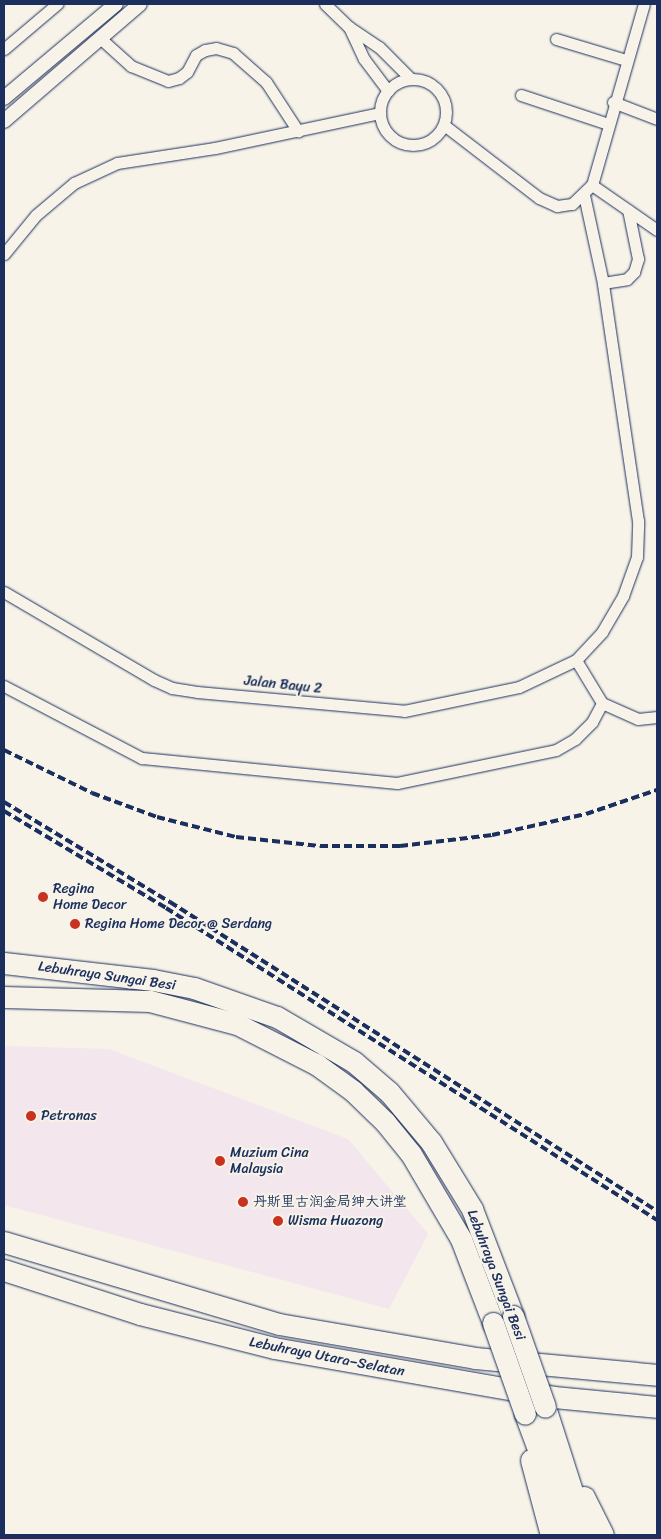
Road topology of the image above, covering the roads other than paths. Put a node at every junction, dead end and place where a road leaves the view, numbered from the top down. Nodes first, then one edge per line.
1 (57, 4) edge
2 (116, 4) edge
3 (140, 4) edge
4 (325, 4) edge
5 (644, 4) edge
6 (348, 27) junction
7 (100, 38) junction
8 (556, 39) dead end
9 (4, 50) edge
10 (626, 60) junction
11 (411, 79) junction
12 (388, 91) junction
13 (5, 93) edge
14 (520, 95) dead end
15 (613, 102) junction
16 (21, 106) junction
17 (380, 113) junction
18 (657, 119) edge
19 (4, 121) edge
20 (608, 124) junction
21 (444, 125) junction
22 (298, 131) junction
23 (592, 185) junction
24 (584, 195) junction
25 (628, 210) junction
26 (657, 230) edge
27 (4, 254) edge
28 (603, 283) junction
29 (4, 592) edge
30 (576, 660) junction
31 (4, 686) edge
32 (602, 703) junction
33 (657, 717) edge
34 (4, 963) edge
35 (4, 997) edge
36 (4, 1242) edge
37 (4, 1270) edge
38 (503, 1320) junction
39 (657, 1374) edge
40 (657, 1407) edge
41 (533, 1415) junction
42 (564, 1476) junction
43 (565, 1502) junction
44 (551, 1535) edge
45 (570, 1535) edge
46 (586, 1535) edge
47 (603, 1535) edge

1 - 9 street
2 - 13 street
3 - 7 street
4 - 6 street
5 - 10 street
6 - 11 street
6 - 12 street
7 - 16 street
7 - 22 street
8 - 10 street
10 - 15 street
11 - 12 street
11 - 21 street
12 - 17 street
13 - 16 street
14 - 20 street
15 - 18 street
15 - 20 street
16 - 19 street
17 - 21 street
17 - 22 street
20 - 23 street
21 - 24 street
22 - 27 street
23 - 24 street
23 - 25 street
24 - 28 street
25 - 26 street
25 - 28 street
28 - 30 street
29 - 30 street, Jalan Bayu 2
30 - 32 street
31 - 32 street
32 - 33 street
34 - 38 highway, Lebuhraya Sungai Besi
35 - 38 highway, Lebuhraya Sungai Besi
36 - 39 highway, Lebuhraya Utara–Selatan
37 - 40 highway, Lebuhraya Utara–Selatan
38 - 41 highway, Lebuhraya Sungai Besi, bridge
41 - 42 highway, Lebuhraya Sungai Besi
41 - 43 highway, Lebuhraya Sungai Besi
41 - 44 highway
42 - 43 highway, Lebuhraya Sungai Besi
42 - 47 highway
43 - 45 highway
43 - 46 highway

